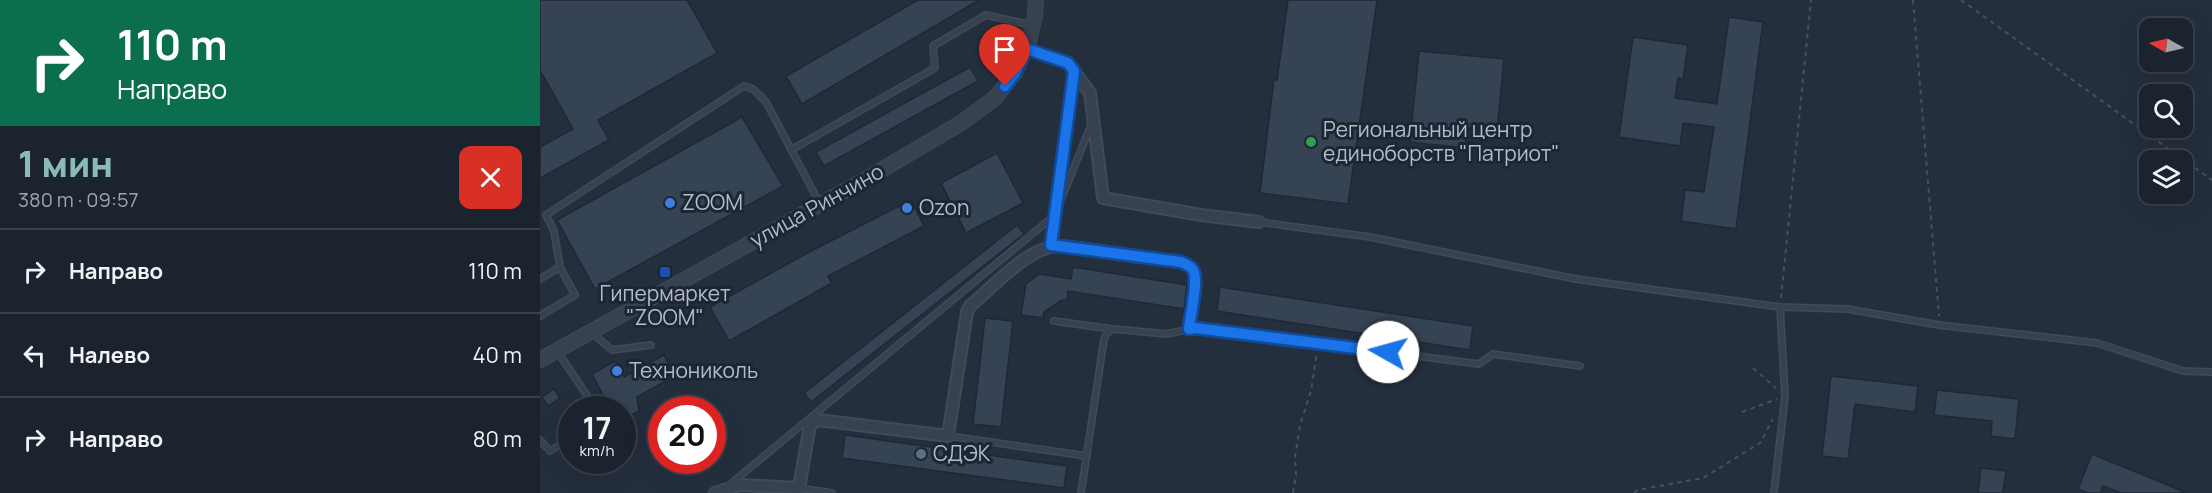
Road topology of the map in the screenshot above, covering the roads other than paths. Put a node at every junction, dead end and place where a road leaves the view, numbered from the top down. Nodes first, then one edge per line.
1 (1036, 0) edge
2 (1033, 25) junction
3 (1027, 49) junction
4 (1074, 71) junction
5 (1094, 119) junction
6 (791, 150) junction
7 (820, 204) junction
8 (1055, 215) junction
9 (1258, 222) joint
10 (1051, 245) junction
11 (560, 267) junction
12 (540, 279) edge
13 (1780, 307) junction
14 (540, 316) edge
15 (1054, 321) dead end
16 (1113, 329) junction
17 (1189, 329) junction
18 (590, 332) junction
19 (651, 345) dead end
20 (557, 350) junction
21 (540, 360) edge
22 (1580, 366) dead end
23 (2212, 372) edge
24 (588, 396) edge
25 (948, 436) junction
26 (540, 440) edge
27 (558, 446) edge
28 (1087, 456) junction
29 (799, 488) junction
30 (719, 491) edge
31 (832, 493) edge
32 (1081, 493) edge
33 (1774, 493) edge

1 - 2 street, улица Ринчино
2 - 3 street, улица Ринчино
2 - 6 lane
3 - 4 street
3 - 7 street, улица Ринчино
4 - 5 street
4 - 8 lane
5 - 8 lane
5 - 9 street
6 - 7 lane
6 - 11 lane
7 - 18 street, улица Ринчино
8 - 10 lane
8 - 30 lane
9 - 13 lane
10 - 17 street
10 - 25 street
11 - 12 lane
11 - 14 lane
13 - 23 lane
13 - 33 lane
15 - 16 lane
16 - 17 lane
16 - 28 lane
17 - 22 lane
18 - 19 lane
18 - 20 street, улица Ринчино
20 - 21 street, улица Ринчино
20 - 24 lane
25 - 28 lane
25 - 29 street
26 - 27 lane
28 - 32 lane
29 - 30 street
29 - 31 lane

